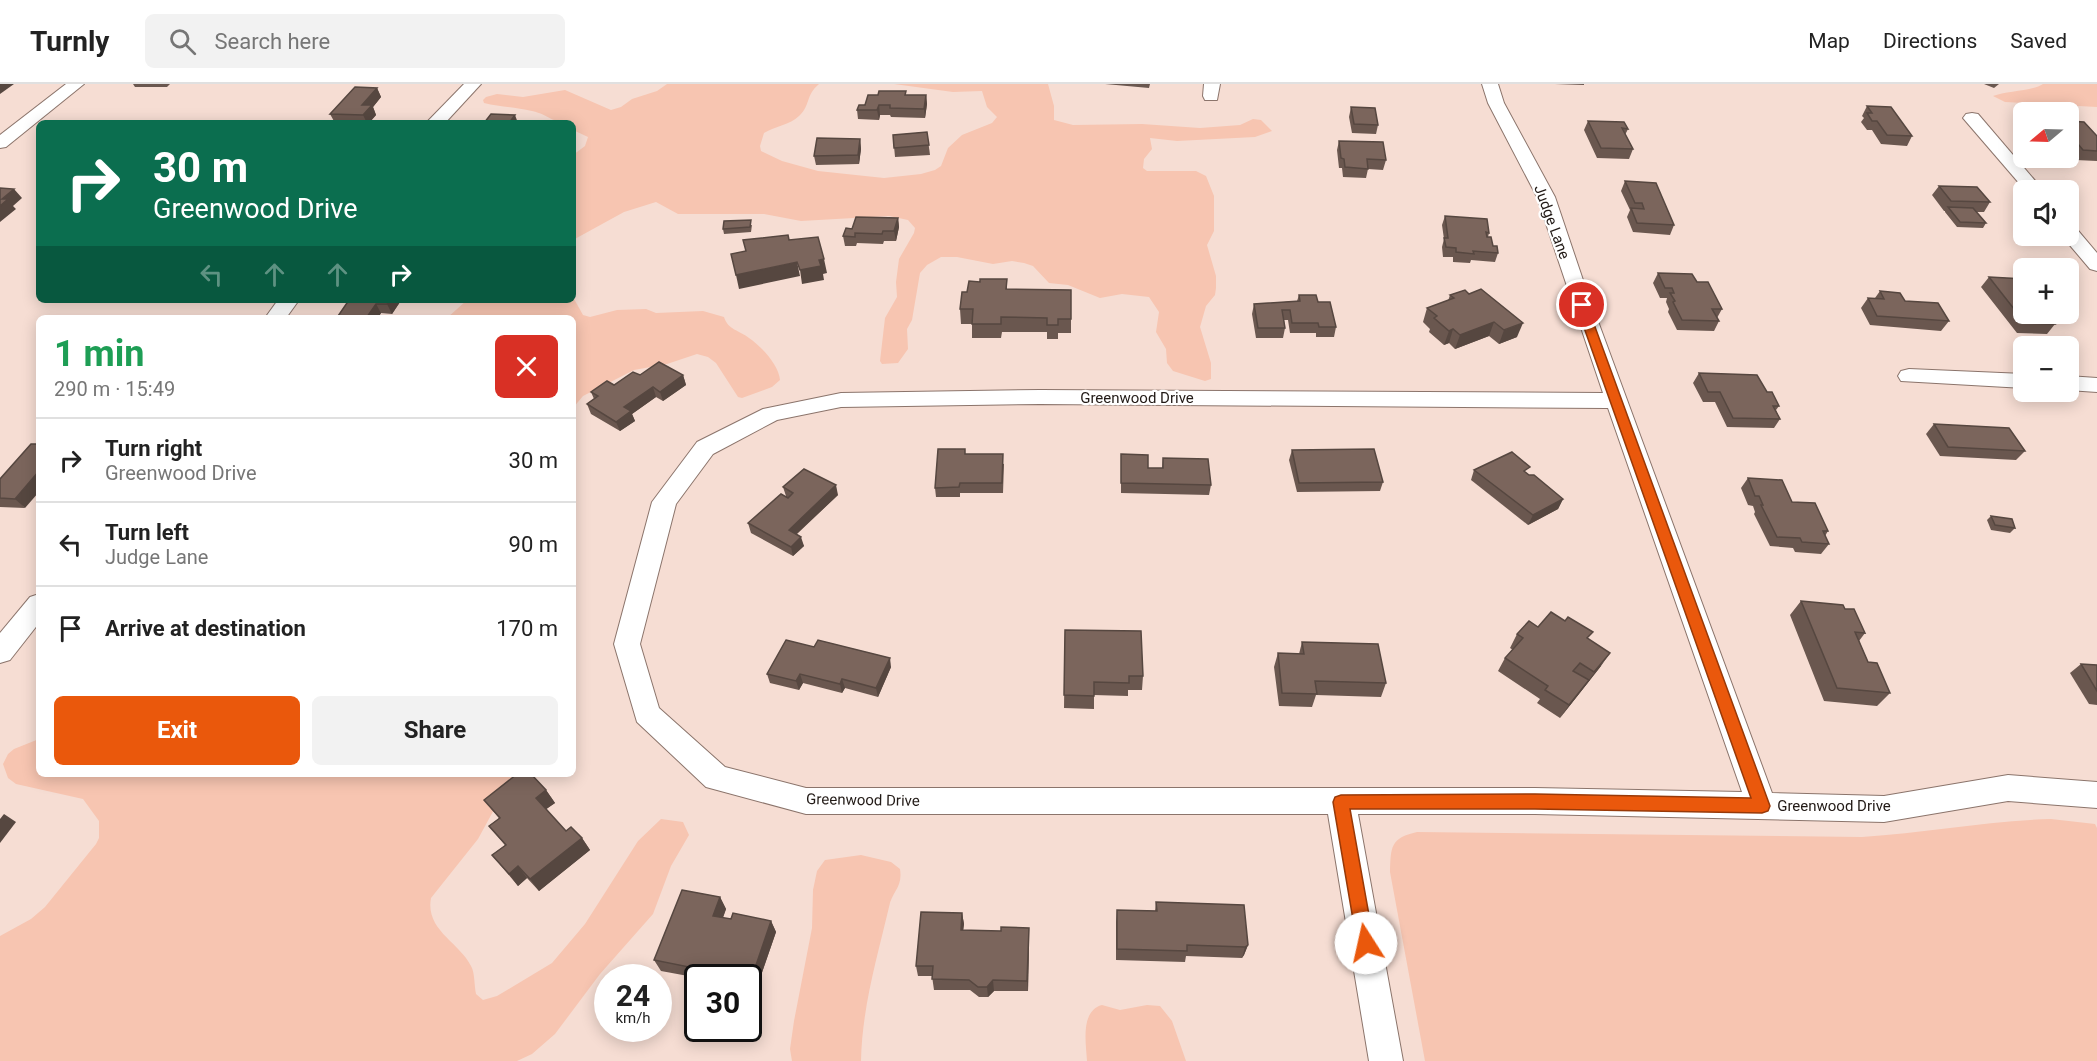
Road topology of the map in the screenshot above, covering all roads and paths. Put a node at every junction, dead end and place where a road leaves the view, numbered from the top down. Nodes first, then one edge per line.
1 (76, 84) edge
2 (473, 84) edge
3 (1490, 84) edge
4 (1972, 118) dead end
5 (438, 120) edge
6 (0, 143) edge
7 (2025, 180) edge
8 (2079, 244) edge
9 (2097, 265) edge
10 (287, 303) edge
11 (277, 315) edge
12 (1909, 376) dead end
13 (2013, 381) edge
14 (2079, 384) edge
15 (2097, 385) edge
16 (1617, 401) junction
17 (36, 608) edge
18 (0, 652) edge
19 (2097, 795) edge
20 (1341, 802) junction
21 (1762, 806) junction
22 (1386, 1061) edge

1 - 6 street
2 - 5 street
3 - 16 street, Judge Lane
4 - 7 street
8 - 9 street
10 - 11 street
12 - 13 street
14 - 15 street
16 - 20 street, Greenwood Drive
16 - 21 street, Judge Lane
17 - 18 street
19 - 21 street, Greenwood Drive
20 - 21 street, Greenwood Drive
20 - 22 street

